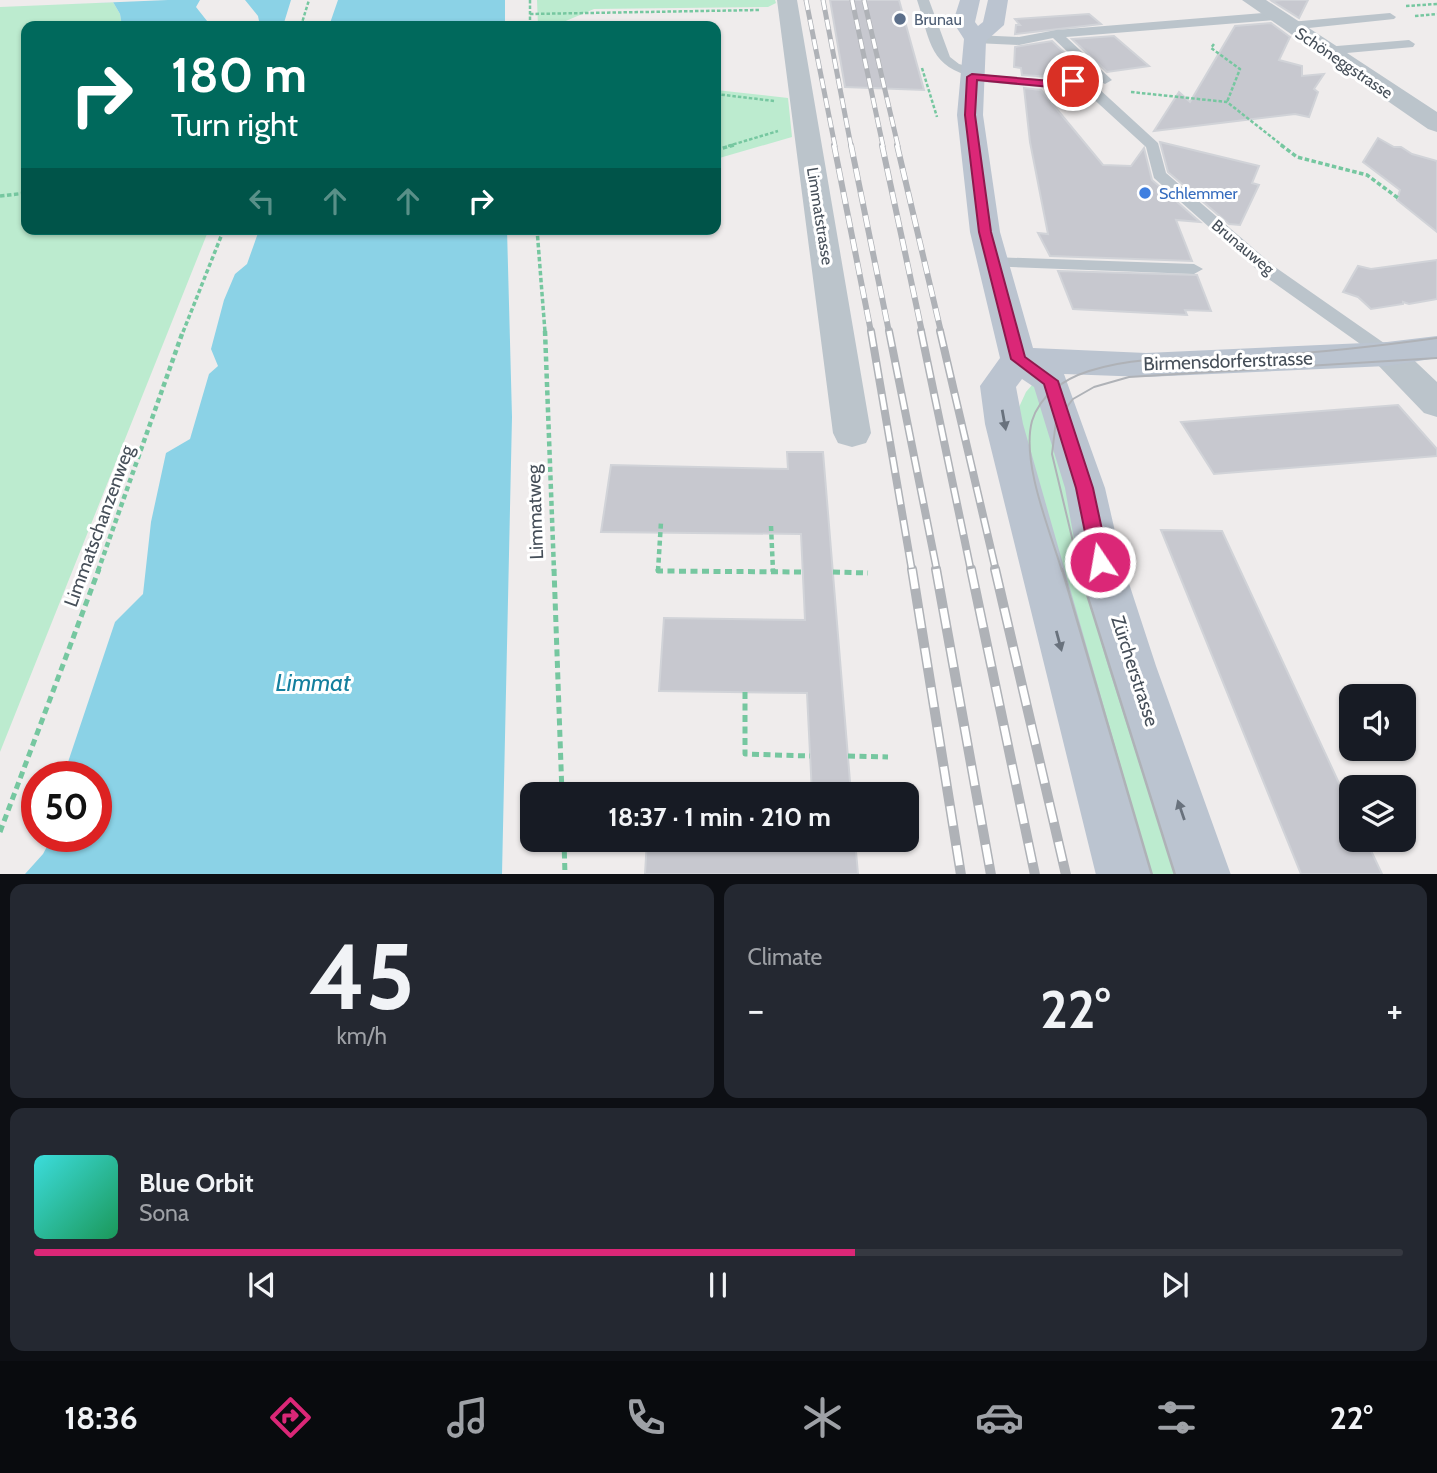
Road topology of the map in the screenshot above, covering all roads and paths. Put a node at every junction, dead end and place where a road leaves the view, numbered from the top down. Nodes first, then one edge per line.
1 (309, 0) edge
2 (530, 0) edge
3 (923, 0) edge
4 (971, 0) edge
5 (998, 0) edge
6 (1252, 0) edge
7 (788, 5) edge
8 (530, 14) junction
9 (1390, 17) dead end
10 (302, 21) edge
11 (530, 21) edge
12 (1282, 21) junction
13 (1056, 34) junction
14 (1217, 37) dead end
15 (975, 39) junction
16 (1409, 44) dead end
17 (1325, 51) junction
18 (921, 65) dead end
19 (972, 74) junction
20 (1098, 83) junction
21 (721, 95) edge
22 (1227, 102) junction
23 (804, 113) junction
24 (937, 118) dead end
25 (1437, 124) edge
26 (721, 148) edge
27 (21, 193) edge
28 (0, 195) edge
29 (1398, 198) dead end
30 (221, 235) edge
31 (538, 235) edge
32 (992, 262) junction
33 (1194, 269) dead end
34 (1437, 347) edge
35 (1387, 354) junction
36 (1018, 359) junction
37 (1437, 404) edge
38 (852, 433) dead end
39 (661, 522) dead end
40 (771, 526) dead end
41 (773, 572) junction
42 (803, 572) dead end
43 (833, 572) dead end
44 (868, 573) dead end
45 (745, 692) dead end
46 (810, 756) dead end
47 (848, 756) dead end
48 (888, 757) dead end
49 (562, 782) edge
50 (0, 832) edge
51 (564, 852) edge
52 (565, 874) edge
53 (1124, 874) edge
54 (1203, 874) edge

1 - 10 path
2 - 8 path
3 - 19 lane
4 - 15 main road
5 - 15 main road
6 - 12 street, Schöneggstrasse
7 - 8 path
7 - 23 street, Limmatstrasse
8 - 11 path
9 - 12 lane
12 - 13 lane
12 - 17 street, Schöneggstrasse
13 - 15 lane
13 - 20 lane, Brunauweg
14 - 22 path
15 - 19 main road
16 - 17 lane
17 - 25 street, Schöneggstrasse
18 - 24 path
19 - 20 lane
19 - 32 main road
20 - 22 path
20 - 35 lane, Brunauweg
21 - 23 path
22 - 29 path
23 - 26 path
23 - 38 street, Limmatstrasse
27 - 28 path
30 - 50 path, Limmatschanzenweg
31 - 49 path, Limmatweg
32 - 33 lane
32 - 36 main road
34 - 35 main road, Birmensdorferstrasse
35 - 36 main road, Birmensdorferstrasse
35 - 37 street
36 -> 53 main road
54 -> 36 main road, Zürcherstrasse
39 - 41 path
40 - 41 path
41 - 42 path
43 - 44 path
45 - 46 path
47 - 48 path
51 - 52 path

